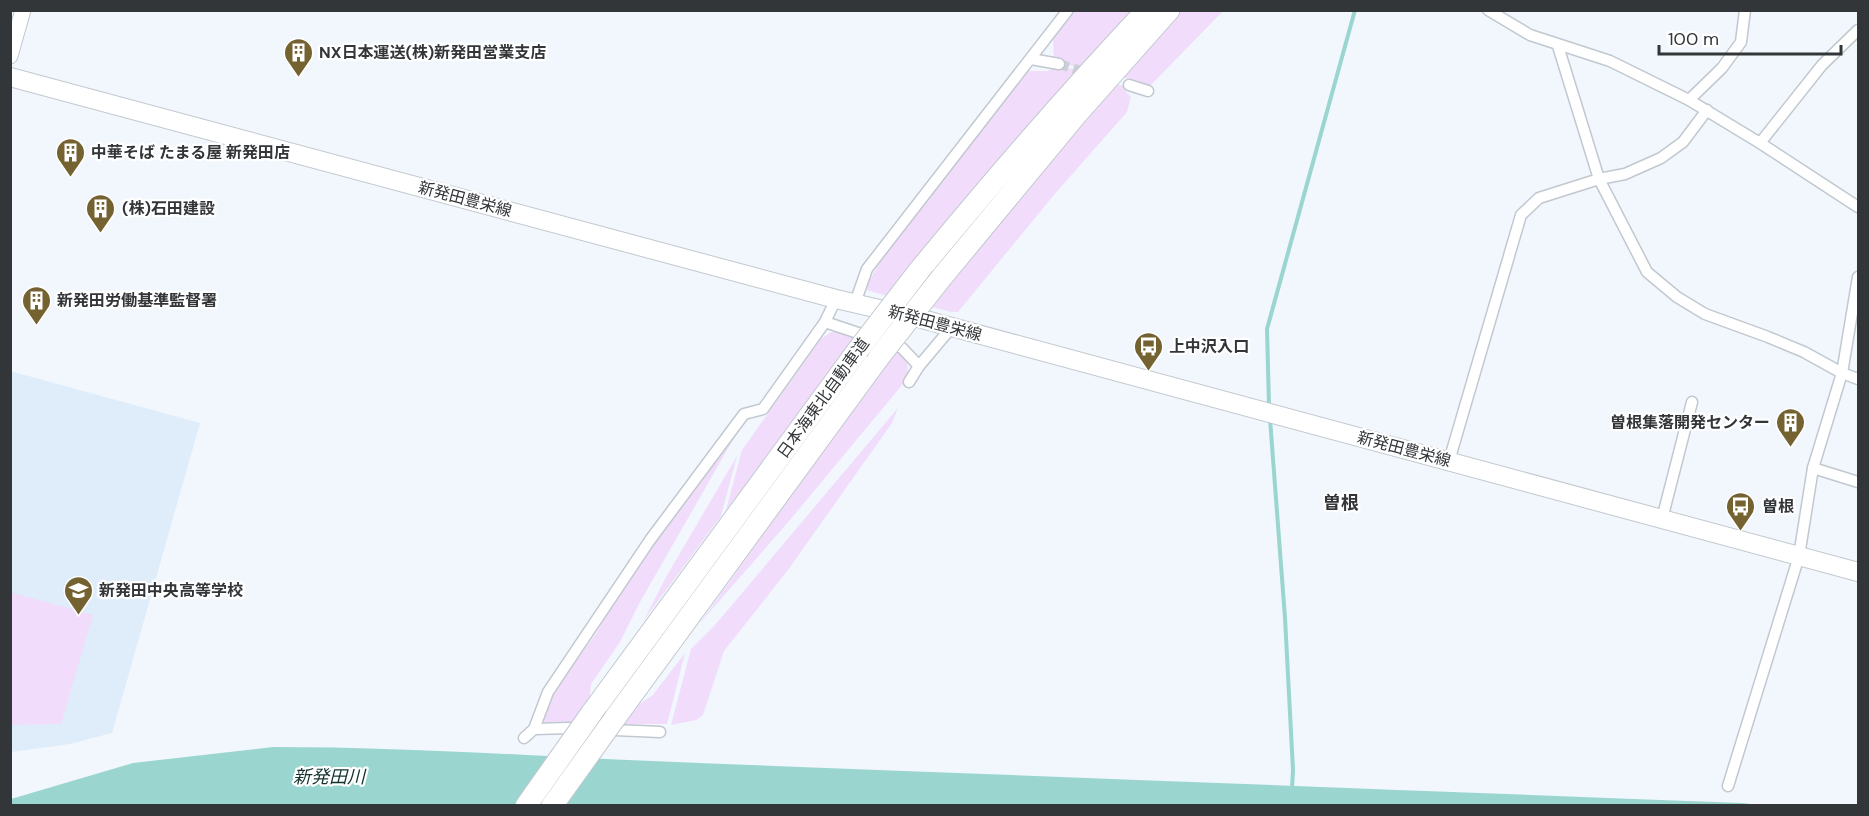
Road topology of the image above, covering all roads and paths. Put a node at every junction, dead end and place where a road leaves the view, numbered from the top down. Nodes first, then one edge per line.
1 (23, 10) edge
2 (1068, 10) edge
3 (1147, 10) edge
4 (1169, 10) edge
5 (1488, 10) edge
6 (1745, 10) edge
7 (1858, 30) edge
8 (1558, 46) junction
9 (10, 56) edge
10 (1031, 59) junction
11 (1059, 64) tunnel mouth
12 (10, 77) edge
13 (1129, 86) dead end
14 (1148, 91) dead end
15 (1689, 100) junction
16 (1707, 110) junction
17 (1760, 143) junction
18 (1599, 179) junction
19 (1858, 207) edge
20 (1858, 277) edge
21 (836, 299) junction
22 (855, 303) junction
23 (825, 322) junction
24 (951, 328) junction
25 (919, 366) junction
26 (1842, 373) junction
27 (1858, 379) edge
28 (909, 382) dead end
29 (1692, 402) dead end
30 (1449, 461) junction
31 (1813, 468) junction
32 (1858, 482) edge
33 (1662, 519) junction
34 (1799, 556) junction
35 (1858, 572) edge
36 (534, 729) junction
37 (660, 732) dead end
38 (524, 738) dead end
39 (1728, 786) dead end
40 (526, 806) edge
41 (552, 806) edge

1 - 9 main road
2 - 10 street
3 - 40 highway, 日本海東北自動車道, bridge
4 - 41 highway, 日本海東北自動車道, bridge
5 - 8 street
6 - 15 street
7 - 17 street
8 - 15 street
8 - 18 street
10 - 11 street
10 - 22 street
12 - 21 main road, 新発田豊栄線
13 - 14 street
15 - 16 street
16 - 17 street
16 - 18 street
17 - 19 street
18 - 26 street
18 - 30 street
20 - 26 street
21 - 22 main road, 新発田豊栄線
21 - 23 street
22 - 24 main road, 新発田豊栄線
23 - 25 street
23 - 36 street
24 - 25 street
24 - 30 main road, 新発田豊栄線
25 - 28 street
26 - 27 street
26 - 31 street
29 - 33 street
30 - 33 main road, 新発田豊栄線
31 - 32 street
31 - 34 street
33 - 34 main road, 新発田豊栄線
34 - 35 main road, 新発田豊栄線
34 - 39 street
36 - 37 street
36 - 38 street

